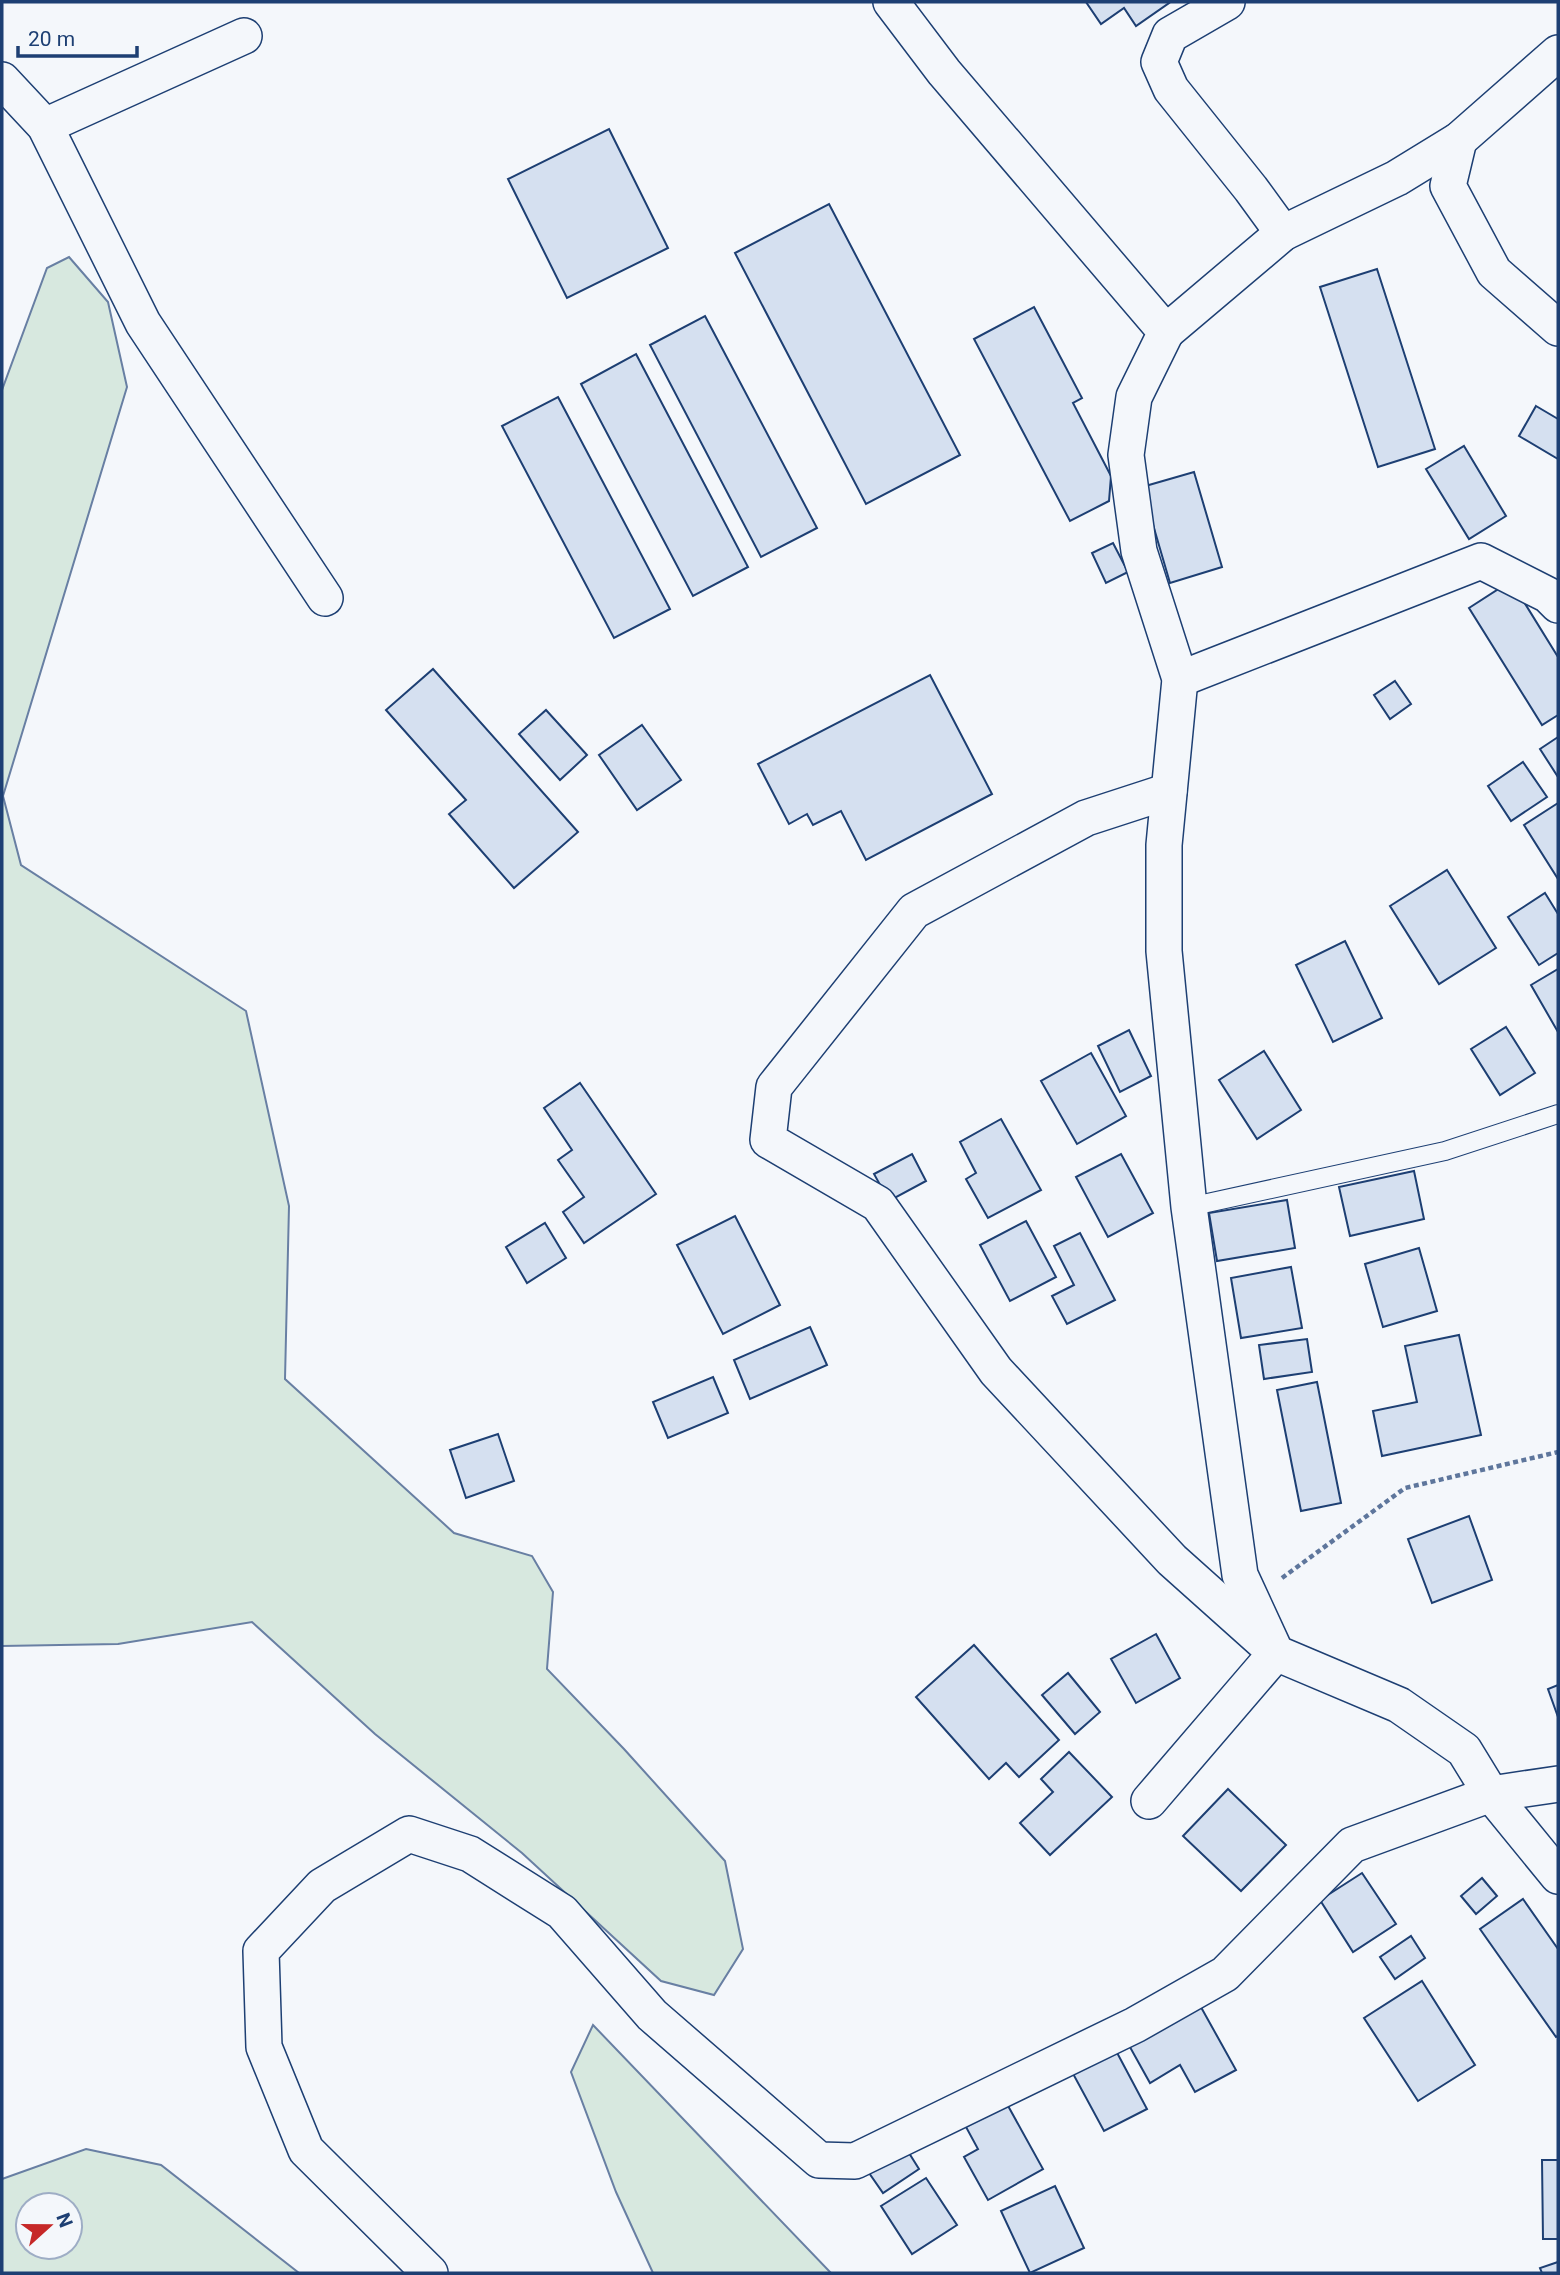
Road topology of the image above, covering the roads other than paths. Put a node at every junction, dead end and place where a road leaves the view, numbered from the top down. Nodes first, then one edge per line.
1 (891, 2) edge
2 (1227, 2) edge
3 (244, 36) dead end
4 (1558, 53) edge
5 (2, 80) edge
6 (45, 126) junction
7 (1459, 139) junction
8 (1283, 233) junction
9 (1558, 328) edge
10 (1166, 332) junction
11 (325, 598) dead end
12 (1558, 605) edge
13 (1180, 679) junction
14 (1169, 791) junction
15 (1558, 1114) edge
16 (1189, 1207) junction
17 (1276, 1653) junction
18 (1558, 1784) edge
19 (1491, 1794) junction
20 (1149, 1801) dead end
21 (1558, 1876) edge
22 (430, 2273) edge

1 - 10 street
2 - 8 street
3 - 6 street
4 - 7 street
5 - 6 street
6 - 11 street
7 - 8 street
7 - 9 street
8 - 10 street
10 - 13 street
12 - 13 street
13 - 14 street
14 - 16 street
14 - 17 street
15 - 16 lane
16 - 17 street
17 - 19 street
17 - 20 street
18 - 19 street
19 - 21 street
19 - 22 street

